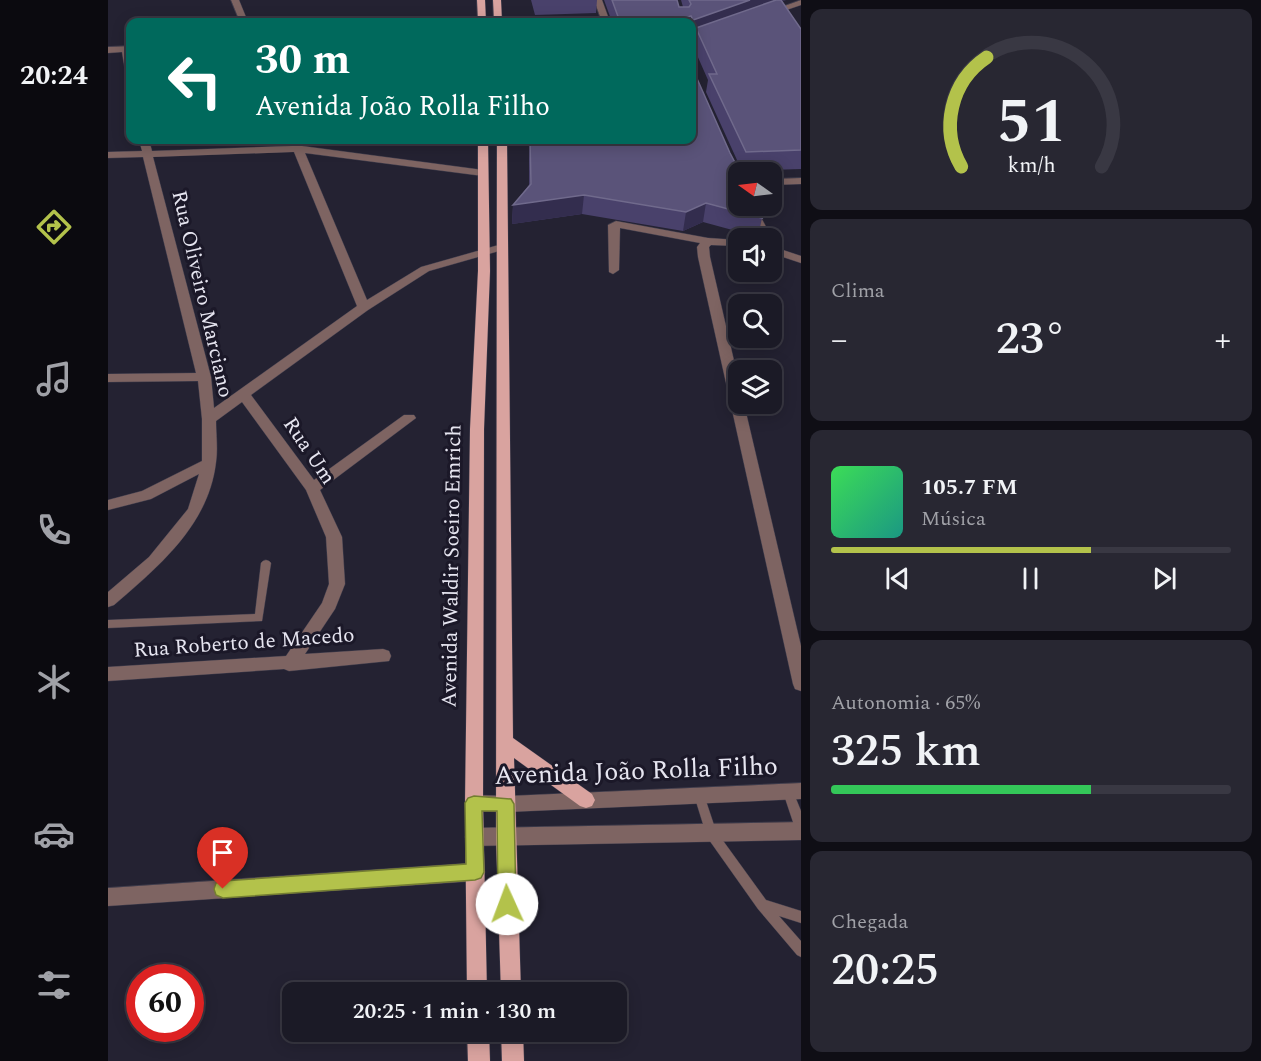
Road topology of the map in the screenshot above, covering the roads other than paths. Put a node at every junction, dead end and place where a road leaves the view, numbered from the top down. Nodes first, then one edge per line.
1 (235, 0) edge
2 (481, 0) edge
3 (497, 0) edge
4 (598, 0) edge
5 (782, 0) edge
6 (801, 2) edge
7 (791, 6) junction
8 (242, 18) edge
9 (482, 18) edge
10 (498, 18) edge
11 (605, 18) edge
12 (757, 18) edge
13 (126, 49) edge
14 (108, 50) edge
15 (145, 144) edge
16 (296, 144) edge
17 (483, 144) edge
18 (502, 144) edge
19 (147, 153) junction
20 (108, 155) edge
21 (483, 173) junction
22 (801, 181) edge
23 (782, 182) edge
24 (708, 241) junction
25 (728, 242) edge
26 (502, 247) junction
27 (484, 253) junction
28 (782, 253) edge
29 (801, 260) edge
30 (613, 270) dead end
31 (364, 307) junction
32 (204, 377) junction
33 (108, 378) edge
34 (244, 395) junction
35 (409, 418) dead end
36 (209, 419) junction
37 (209, 463) junction
38 (312, 488) junction
39 (108, 505) edge
40 (266, 564) dead end
41 (108, 601) edge
42 (108, 624) edge
43 (383, 656) dead end
44 (289, 664) junction
45 (108, 674) edge
46 (801, 684) edge
47 (506, 743) junction
48 (794, 792) edge
49 (699, 795) junction
50 (586, 800) junction
51 (474, 803) junction
52 (506, 804) junction
53 (801, 829) edge
54 (711, 833) junction
55 (474, 837) junction
56 (505, 837) junction
57 (475, 872) junction
58 (108, 897) edge
59 (762, 905) junction
60 (801, 917) edge
61 (801, 951) edge
62 (477, 982) edge
63 (511, 982) edge
64 (478, 1042) edge
65 (512, 1042) edge
66 (479, 1061) edge
67 (513, 1061) edge

1 - 8 street
2 - 9 main road
3 - 10 main road
4 - 11 street
5 - 7 street
6 - 7 street
7 - 12 street
13 - 14 street
15 - 19 street, Rua Oliveiro Marciano
16 - 19 street
16 - 21 street
16 - 31 street
17 - 21 main road, Avenida Waldir Soeiro Emrich
18 - 26 main road
19 - 20 street
19 - 32 street, Rua Oliveiro Marciano
21 - 27 main road, Avenida Waldir Soeiro Emrich
22 - 23 street
24 - 25 street
24 - 30 street
24 - 46 street
26 - 27 street
26 - 47 main road
27 - 31 street
27 - 51 main road, Avenida Waldir Soeiro Emrich
28 - 29 street
31 - 34 street
32 - 33 street
32 - 36 street, Rua Oliveiro Marciano
34 - 36 street
34 - 38 street, Rua Um
35 - 38 street
36 - 37 street, Rua Oliveiro Marciano
37 - 39 street
37 - 41 street, Rua Oliveiro Marciano
38 - 44 street, Rua Um
40 - 42 lane
43 - 44 street, Rua Roberto de Macedo
44 - 45 street, Rua Roberto de Macedo
47 - 50 main road
47 - 52 main road
48 - 49 street, Avenida João Rolla Filho
48 - 53 lane
49 - 50 street, Avenida João Rolla Filho
49 - 54 lane
50 - 52 street, Avenida João Rolla Filho
51 - 52 street, Avenida João Rolla Filho
51 - 55 main road, Avenida Waldir Soeiro Emrich
52 - 56 main road
53 - 54 street
54 - 56 street
54 - 59 lane
55 - 56 street
55 - 57 main road, Avenida Waldir Soeiro Emrich
56 - 63 main road
57 - 58 street
57 - 62 main road, Avenida Waldir Soeiro Emrich
59 - 60 lane
59 - 61 lane
64 - 66 main road
65 - 67 main road

